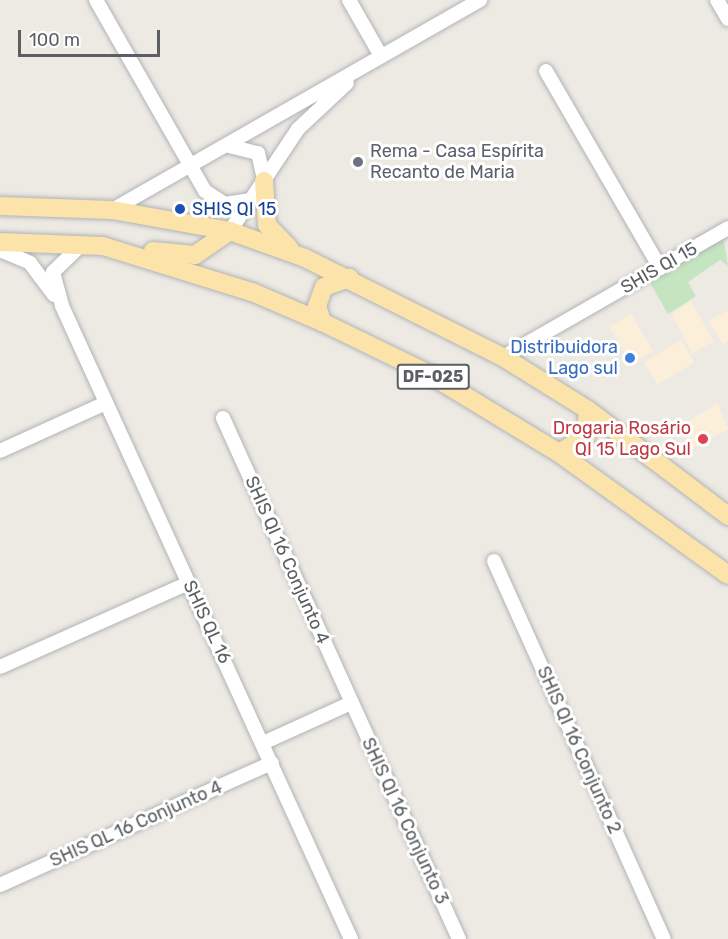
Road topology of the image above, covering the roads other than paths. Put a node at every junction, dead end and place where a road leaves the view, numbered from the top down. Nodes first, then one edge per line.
1 (96, 0) edge
2 (349, 0) edge
3 (480, 0) edge
4 (717, 0) edge
5 (728, 19) edge
6 (375, 59) junction
7 (546, 71) dead end
8 (228, 146) junction
9 (192, 168) junction
10 (264, 181) junction
11 (251, 200) junction
12 (0, 206) edge
13 (112, 210) junction
14 (728, 228) edge
15 (230, 231) junction
16 (0, 242) edge
17 (81, 245) junction
18 (103, 246) junction
19 (0, 250) edge
20 (305, 258) junction
21 (660, 268) junction
22 (349, 278) junction
23 (62, 306) junction
24 (322, 322) junction
25 (528, 343) junction
26 (503, 357) junction
27 (524, 371) junction
28 (106, 403) junction
29 (588, 410) junction
30 (223, 418) dead end
31 (0, 451) edge
32 (559, 453) junction
33 (728, 516) edge
34 (494, 561) dead end
35 (728, 575) edge
36 (189, 583) junction
37 (0, 667) edge
38 (351, 703) junction
39 (263, 743) junction
40 (272, 763) junction
41 (0, 885) edge
42 (351, 939) edge
43 (459, 939) edge
44 (664, 939) edge

1 - 9 street
2 - 6 street
3 - 6 street
4 - 5 street
6 - 8 street
6 - 10 street
7 - 21 street
8 - 9 street
8 - 10 street
9 - 11 street
9 - 13 street
10 - 11 street
10 - 20 main road
11 - 15 street
12 - 13 main road, DF-025
13 - 15 main road, DF-025
14 - 21 street, SHIS QI 15
15 - 18 main road
15 - 20 main road, DF-025
16 - 17 main road, DF-025
17 - 18 main road, DF-025
17 - 23 street, SHIS QL 16
18 - 24 main road, DF-025
19 - 23 street, SHIS QL 16
20 - 22 main road, DF-025
21 - 25 street, SHIS QI 15
22 - 24 main road
22 - 26 main road, DF-025
23 - 28 street, SHIS QL 16
24 - 32 main road, DF-025
25 - 26 street, SHIS QI 15
25 - 27 street
26 - 27 main road, DF-025
27 - 29 main road, DF-025
28 - 31 street
28 - 36 street, SHIS QL 16
29 - 32 main road
29 - 33 main road, DF-025
30 - 38 street, SHIS QI 16 Conjunto 4
32 - 35 main road, DF-025
34 - 44 street, SHIS QI 16 Conjunto 2
36 - 37 street
36 - 39 street, SHIS QL 16
38 - 39 street
38 - 43 street, SHIS QI 16 Conjunto 3
39 - 40 street, SHIS QL 16
40 - 41 street, SHIS QL 16 Conjunto 4
40 - 42 street, SHIS QL 16

